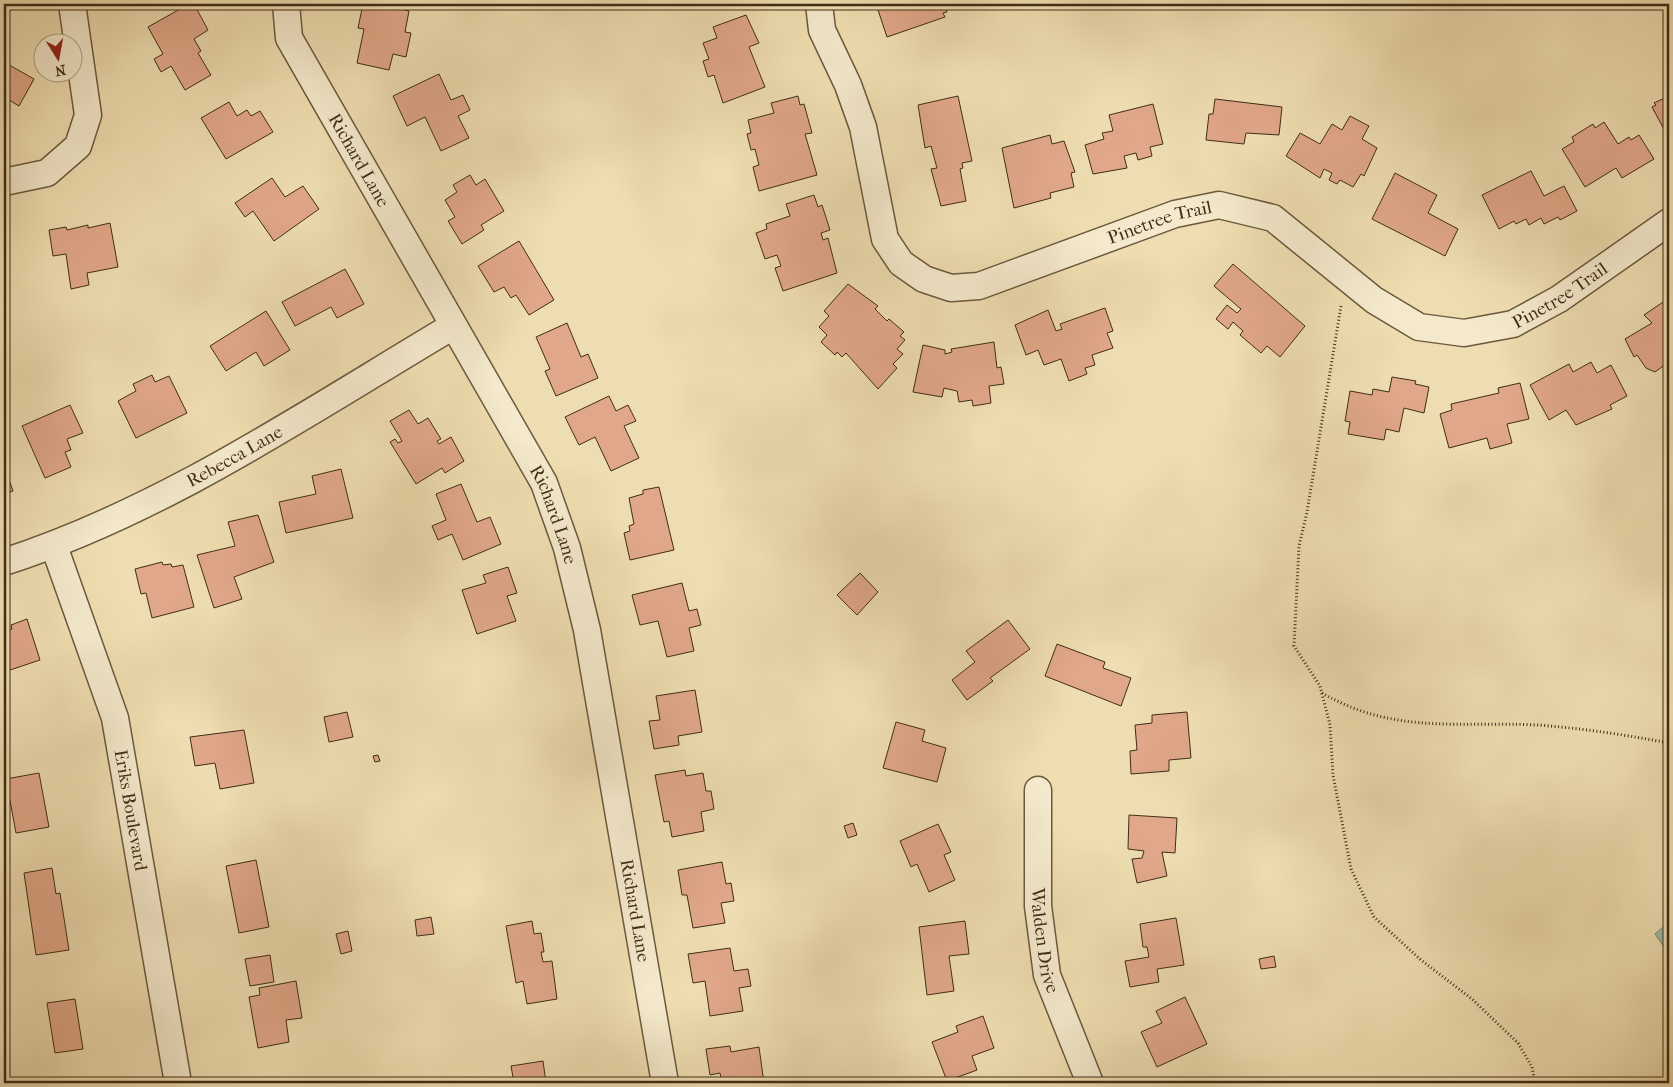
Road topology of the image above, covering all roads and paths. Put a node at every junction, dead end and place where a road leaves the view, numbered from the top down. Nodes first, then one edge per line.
1 (72, 4) edge
2 (286, 4) edge
3 (819, 4) edge
4 (4, 182) edge
5 (1669, 222) edge
6 (1346, 277) junction
7 (453, 326) junction
8 (54, 546) junction
9 (4, 562) edge
10 (1322, 693) junction
11 (1669, 743) edge
12 (1038, 790) dead end
13 (178, 1083) edge
14 (664, 1083) edge
15 (1090, 1083) edge
16 (1535, 1083) edge

1 - 4 street
2 - 7 street, Richard Lane
3 - 6 street, Pinetree Trail
5 - 6 street, Pinetree Trail
6 - 10 path
7 - 8 street, Rebecca Lane
7 - 14 street, Richard Lane
8 - 9 street, Rebecca Lane
8 - 13 street, Eriks Boulevard
10 - 11 path
10 - 16 path
12 - 15 street, Walden Drive

